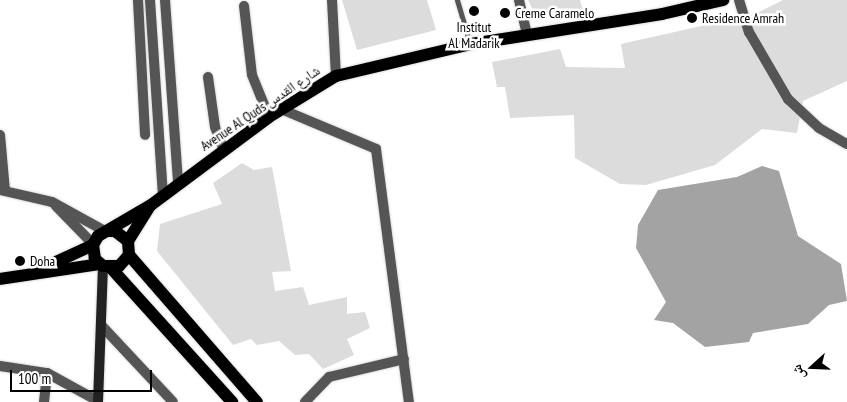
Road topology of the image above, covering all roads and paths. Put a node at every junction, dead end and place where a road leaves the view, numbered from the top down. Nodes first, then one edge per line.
1 (138, 0) edge
2 (150, 0) edge
3 (166, 0) edge
4 (332, 0) edge
5 (457, 0) edge
6 (519, 0) edge
7 (723, 0) edge
8 (739, 0) edge
9 (244, 6) dead end
10 (527, 34) junction
11 (470, 44) junction
12 (208, 76) dead end
13 (336, 76) junction
14 (281, 109) junction
15 (269, 116) junction
16 (0, 135) edge
17 (145, 135) dead end
18 (847, 144) edge
19 (224, 150) junction
20 (178, 182) junction
21 (3, 190) edge
22 (163, 196) junction
23 (52, 202) junction
24 (151, 205) junction
25 (106, 231) junction
26 (128, 241) junction
27 (93, 244) junction
28 (129, 255) junction
29 (105, 266) junction
30 (31, 274) junction
31 (0, 279) edge
32 (101, 326) junction
33 (404, 359) junction
34 (0, 366) edge
35 (47, 373) junction
36 (44, 402) edge
37 (98, 402) edge
38 (173, 402) edge
39 (232, 402) edge
40 (257, 402) edge
41 (305, 402) edge
42 (409, 402) edge

1 - 17 street
2 - 22 street
3 - 20 street
4 - 13 street
5 - 11 lane
6 - 10 street
7 - 10 main road, Avenue Al Quds شارع القدس
8 - 18 street
9 - 15 street
10 - 11 main road, Avenue Al Quds شارع القدس
11 - 13 main road, Avenue Al Quds شارع القدس
12 - 19 street
13 - 14 main road, Avenue Al Quds شارع القدس
14 - 15 main road, Avenue Al Quds شارع القدس
14 - 33 street
15 - 19 main road, Avenue Al Quds شارع القدس
16 - 21 street
19 - 20 main road, Avenue Al Quds شارع القدس
20 - 22 main road, Avenue Al Quds شارع القدس
21 - 23 street
22 - 24 main road, Avenue Al Quds شارع القدس
23 - 25 street
23 - 27 street
24 - 25 main road, Avenue Al Quds شارع القدس
24 - 26 main road, Avenue Al Quds شارع القدس
25 - 26 main road
25 - 27 main road
26 - 28 main road
27 - 29 main road
27 - 30 main road
28 - 29 main road
28 - 40 main road
29 - 30 main road
29 - 32 street
29 - 39 main road
30 - 31 main road
32 - 37 street
32 - 38 street
33 - 41 street
33 - 42 street
34 - 35 street
35 - 36 street
35 - 37 street

